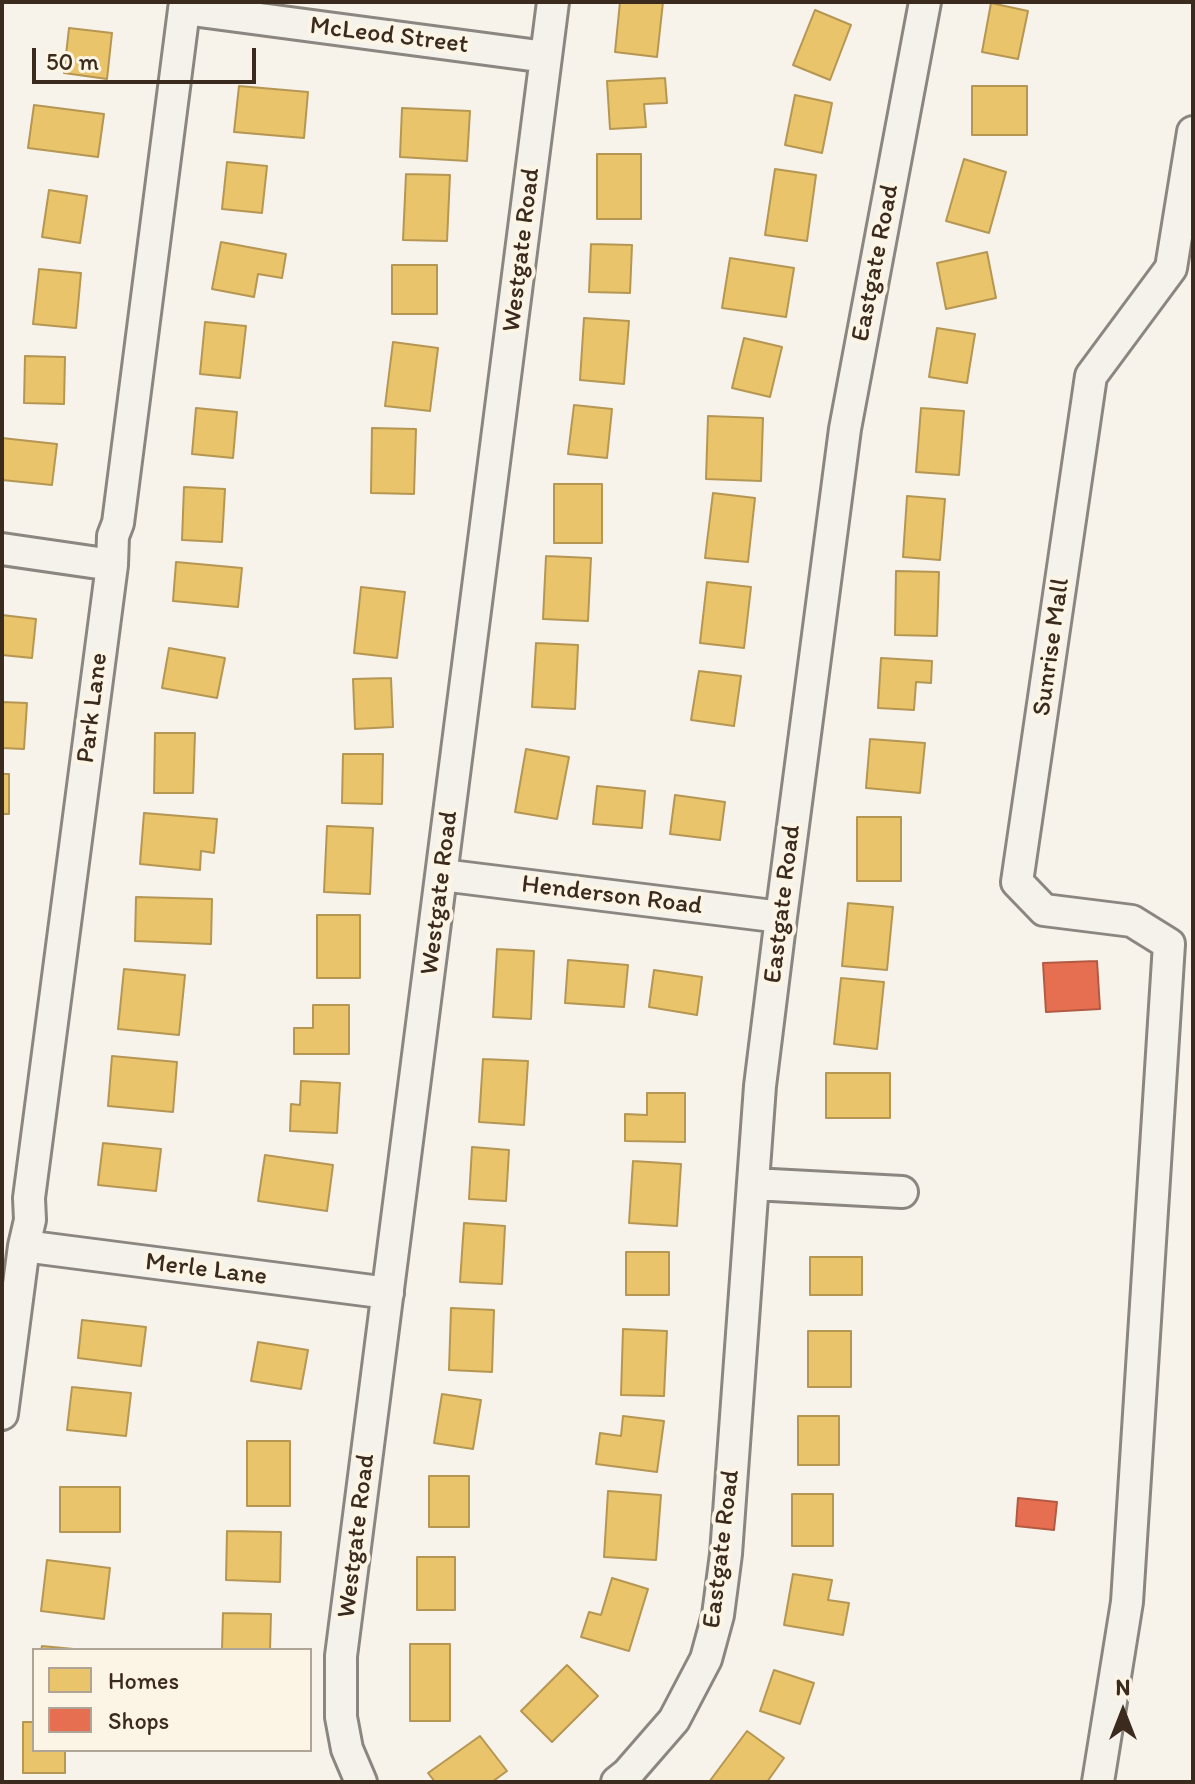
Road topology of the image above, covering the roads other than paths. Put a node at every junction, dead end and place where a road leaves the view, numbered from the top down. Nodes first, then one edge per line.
1 (553, 2) edge
2 (925, 2) edge
3 (185, 6) edge
4 (546, 57) junction
5 (1193, 132) edge
6 (1188, 199) edge
7 (2, 549) edge
8 (112, 565) junction
9 (442, 875) junction
10 (781, 917) junction
11 (753, 1184) junction
12 (902, 1192) dead end
13 (24, 1246) junction
14 (388, 1293) junction
15 (2, 1414) edge
16 (361, 1782) edge
17 (617, 1782) edge
18 (1098, 1782) edge

1 - 4 street, Westgate Road
2 - 10 street, Eastgate Road
3 - 4 street, McLeod Street
3 - 8 street, Park Lane
4 - 9 street, Westgate Road
5 - 6 street
6 - 18 street, Sunrise Mall
7 - 8 street
8 - 13 street, Park Lane
9 - 10 street, Henderson Road
9 - 14 street, Westgate Road
10 - 11 street, Eastgate Road
11 - 12 street
11 - 17 street, Eastgate Road
13 - 14 street, Merle Lane
13 - 15 street, Park Lane
14 - 16 street, Westgate Road

